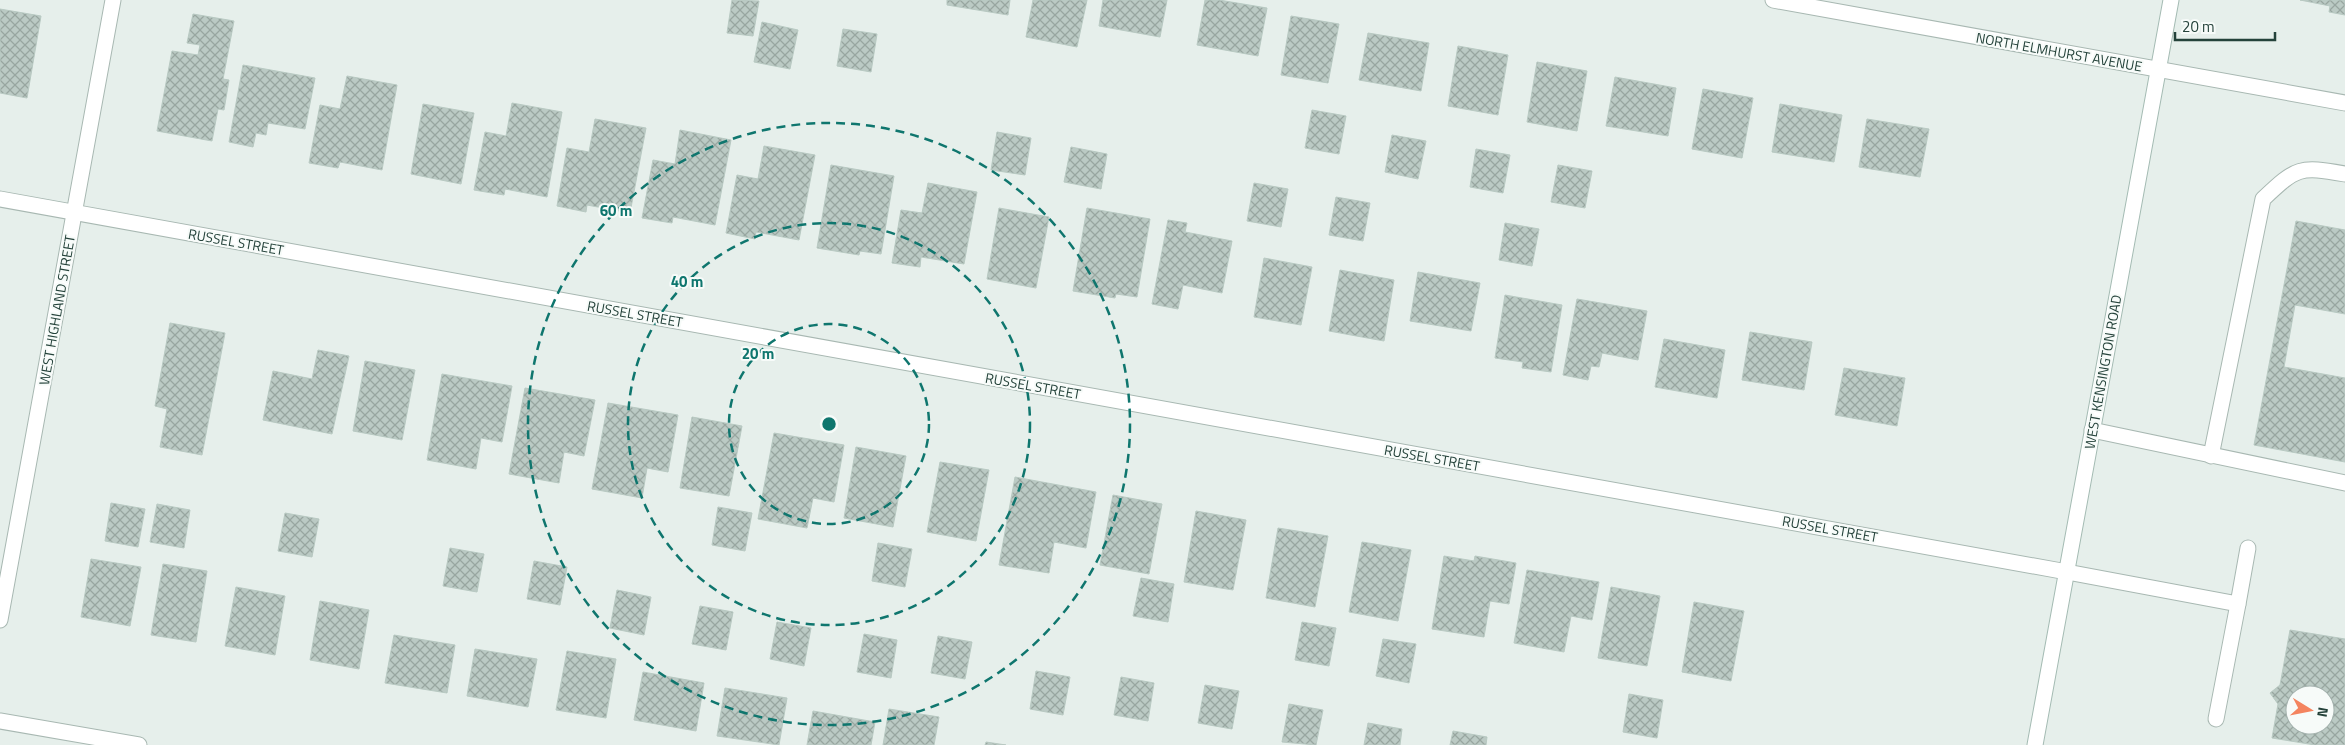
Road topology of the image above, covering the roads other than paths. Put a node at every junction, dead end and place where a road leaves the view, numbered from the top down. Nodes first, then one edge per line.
1 (113, 0) edge
2 (1773, 0) edge
3 (2171, 0) edge
4 (2158, 69) junction
5 (2345, 103) edge
6 (2345, 174) edge
7 (0, 200) edge
8 (74, 213) junction
9 (2092, 430) junction
10 (2211, 456) junction
11 (2345, 483) edge
12 (2248, 548) dead end
13 (2067, 572) junction
14 (2238, 604) junction
15 (0, 620) edge
16 (2216, 719) dead end
17 (0, 721) edge
18 (140, 745) edge
19 (2035, 745) edge

1 - 8 street, WEST HIGHLAND STREET
2 - 4 street, NORTH ELMHURST AVENUE
3 - 4 street, WEST KENSINGTON ROAD
4 - 5 street, NORTH ELMHURST AVENUE
4 - 9 street, WEST KENSINGTON ROAD
6 - 10 street
7 - 8 street, RUSSEL STREET
8 - 13 street, RUSSEL STREET
8 - 15 street, WEST HIGHLAND STREET
9 - 10 street
9 - 13 street, WEST KENSINGTON ROAD
10 - 11 street
12 - 14 street
13 - 14 street, RUSSEL STREET
13 - 19 street, WEST KENSINGTON ROAD
14 - 16 street
17 - 18 street

